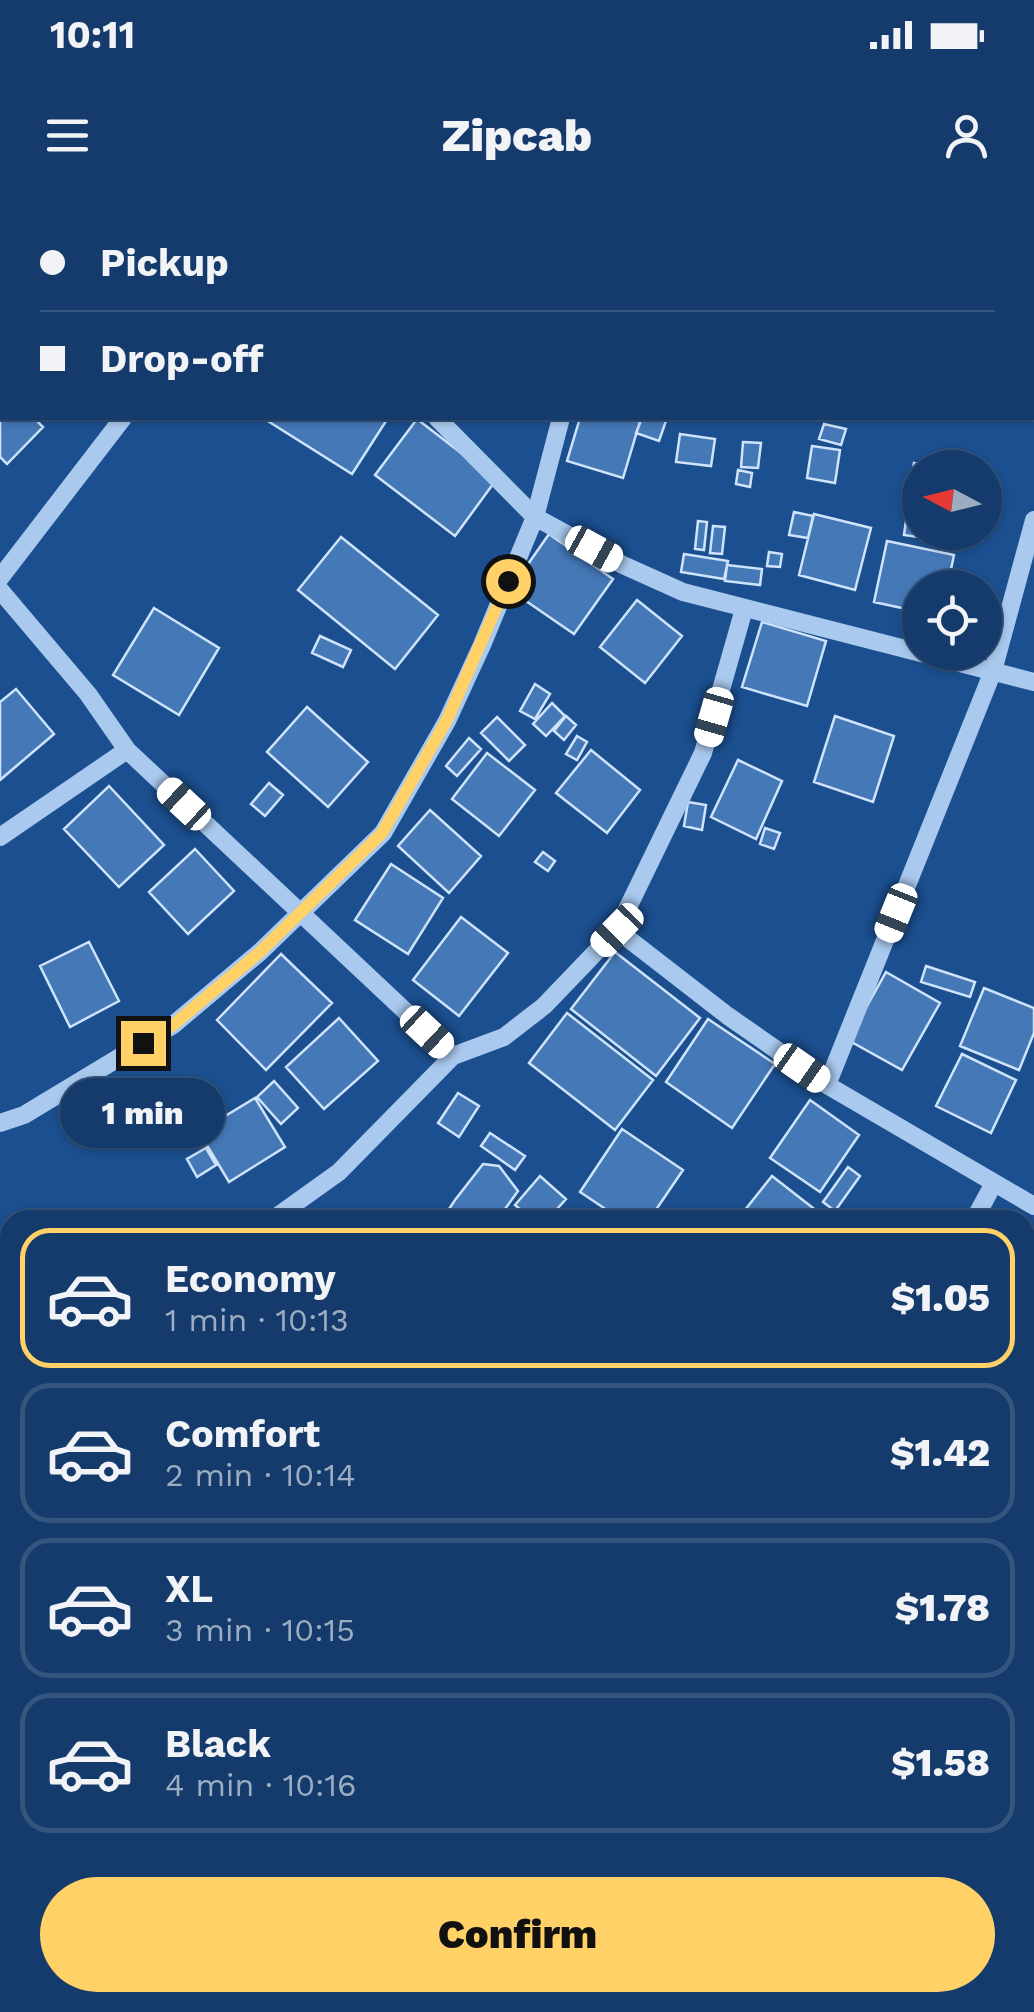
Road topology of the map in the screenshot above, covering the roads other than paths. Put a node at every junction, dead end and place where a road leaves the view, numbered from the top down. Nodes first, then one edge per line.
1 (121, 420) edge
2 (439, 420) edge
3 (559, 420) edge
4 (535, 517) junction
5 (1034, 520) edge
6 (0, 578) edge
7 (0, 590) edge
8 (744, 609) junction
9 (993, 671) junction
10 (1034, 682) edge
11 (127, 750) junction
12 (0, 837) edge
13 (299, 914) junction
14 (617, 930) junction
15 (453, 1056) junction
16 (827, 1085) junction
17 (0, 1123) edge
18 (994, 1183) junction
19 (1034, 1206) edge
20 (286, 1210) edge
21 (979, 1210) edge

1 - 6 street
2 - 4 street
3 - 4 street
4 - 8 street
4 - 13 street
5 - 9 street
7 - 11 street
8 - 9 street
8 - 14 street
9 - 10 street
9 - 16 street
11 - 12 street
11 - 13 street
13 - 15 street
13 - 17 street
14 - 15 street
14 - 16 street
15 - 20 street
16 - 18 street
18 - 19 street
18 - 21 street

